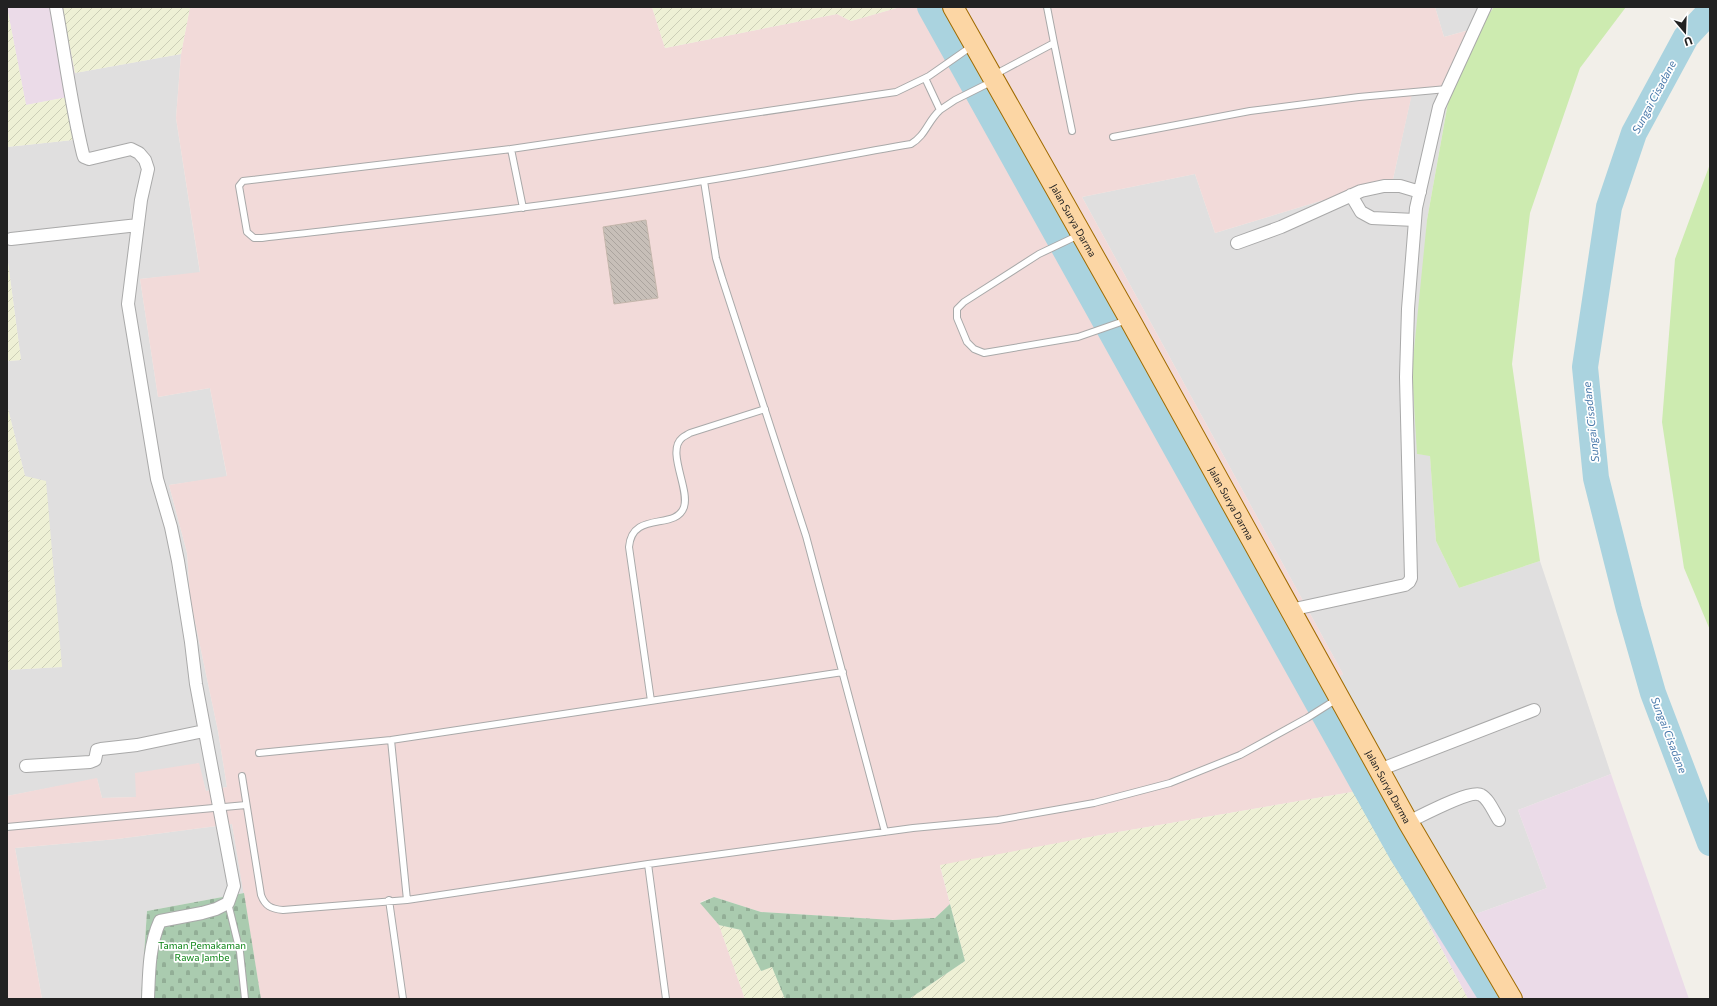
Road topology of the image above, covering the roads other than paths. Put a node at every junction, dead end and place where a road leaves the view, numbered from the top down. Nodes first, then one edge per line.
1 (56, 7) edge
2 (953, 7) edge
3 (1047, 7) edge
4 (1485, 7) edge
5 (1054, 43) junction
6 (969, 48) junction
7 (927, 77) junction
8 (990, 81) junction
9 (1447, 89) junction
10 (940, 110) junction
11 (1072, 131) dead end
12 (1113, 137) dead end
13 (511, 149) junction
14 (704, 181) junction
15 (1420, 192) junction
16 (1351, 195) junction
17 (523, 208) junction
18 (1415, 220) junction
19 (138, 224) junction
20 (1076, 236) junction
21 (11, 239) dead end
22 (1237, 243) dead end
23 (1126, 320) junction
24 (765, 409) junction
25 (1290, 610) junction
26 (843, 672) junction
27 (651, 701) junction
28 (1336, 701) junction
29 (1534, 710) dead end
30 (204, 731) junction
31 (391, 740) junction
32 (259, 753) dead end
33 (26, 766) dead end
34 (1379, 770) junction
35 (242, 776) dead end
36 (246, 804) junction
37 (219, 807) junction
38 (1499, 820) dead end
39 (1408, 822) junction
40 (7, 827) edge
41 (885, 832) junction
42 (648, 864) junction
43 (389, 900) junction
44 (407, 900) junction
45 (228, 903) junction
46 (148, 999) edge
47 (245, 999) edge
48 (403, 999) edge
49 (666, 999) edge
50 (1512, 999) edge

1 - 19 street
2 - 6 main road, Jalan Surya Darma
3 - 5 lane
4 - 9 street
5 - 8 lane
5 - 11 lane
6 - 7 lane
6 - 8 main road, Jalan Surya Darma
7 - 10 lane
7 - 13 lane
8 - 10 lane
8 - 20 main road, Jalan Surya Darma
9 - 12 lane
9 - 15 street
10 - 14 lane
13 - 17 lane
13 - 17 lane
14 - 17 lane
14 - 24 lane
15 - 16 street
15 - 18 street
16 - 18 street
16 - 22 street
18 - 25 street
19 - 21 street
19 - 30 street
20 - 23 main road, Jalan Surya Darma
20 - 23 lane
23 - 25 main road, Jalan Surya Darma
24 - 26 lane
24 - 27 lane
25 - 28 main road, Jalan Surya Darma
26 - 27 lane
26 - 41 lane
27 - 31 lane
28 - 34 main road, Jalan Surya Darma
28 - 41 lane
29 - 34 street
30 - 33 street
30 - 37 street
31 - 32 lane
31 - 44 lane
34 - 39 main road, Jalan Surya Darma
35 - 36 lane
36 - 37 lane
36 - 43 lane
37 - 40 lane
37 - 45 street
38 - 39 street
39 - 50 main road, Jalan Surya Darma
41 - 42 lane
42 - 44 lane
42 - 49 lane
43 - 44 lane
43 - 48 lane
45 - 46 street
45 - 47 lane

